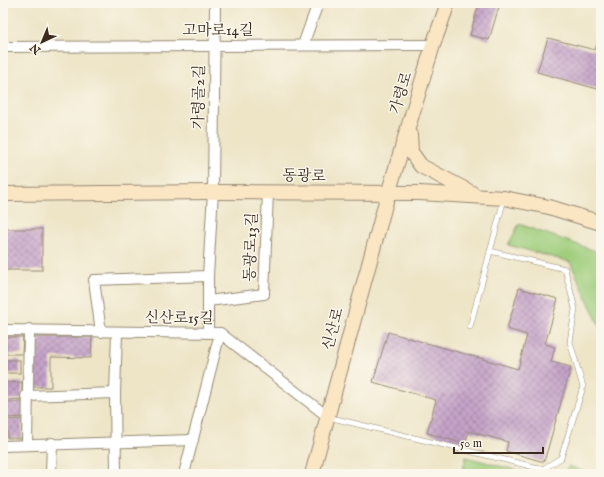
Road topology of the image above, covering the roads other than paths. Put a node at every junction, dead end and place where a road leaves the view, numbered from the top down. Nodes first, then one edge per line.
1 (215, 3) edge
2 (318, 3) edge
3 (448, 3) edge
4 (215, 45) junction
5 (303, 45) junction
6 (433, 45) junction
7 (3, 47) edge
8 (411, 117) junction
9 (213, 192) junction
10 (268, 192) junction
11 (3, 194) edge
12 (388, 194) junction
13 (478, 196) junction
14 (504, 198) junction
15 (601, 223) edge
16 (490, 251) junction
17 (208, 276) junction
18 (208, 301) junction
19 (470, 327) dead end
20 (29, 329) junction
21 (3, 330) edge
22 (101, 332) junction
23 (117, 332) junction
24 (208, 333) junction
25 (220, 333) junction
26 (115, 393) junction
27 (26, 396) junction
28 (327, 416) junction
29 (193, 440) junction
30 (117, 441) junction
31 (52, 443) junction
32 (26, 444) junction
33 (3, 446) edge
34 (51, 474) edge
35 (116, 474) edge
36 (184, 474) edge
37 (312, 474) edge

1 - 4 street, 가령골2길
2 - 5 street
3 - 6 main road, 가령로
4 - 5 street, 고마로14길
4 - 7 street, 고마로14길
4 - 9 street, 가령골2길
5 - 6 street, 고마로14길
6 - 8 main road, 가령로
8 - 12 main road, 가령로
8 - 13 main road
9 - 10 main road, 동광로
9 - 11 main road, 동광로
9 - 17 street
10 - 12 main road, 동광로
10 - 18 street, 동광로13길
12 - 13 main road, 동광로
12 - 28 main road, 신산로
13 - 14 main road, 동광로
14 - 15 main road, 동광로
14 - 16 lane
16 - 19 lane
16 - 28 lane
17 - 18 street
17 - 22 street
18 - 24 street
20 - 21 street, 신산로15길
20 - 22 street, 신산로15길
20 - 27 street
22 - 23 street, 신산로15길
23 - 24 street, 신산로15길
23 - 26 street
24 - 25 street, 신산로15길
25 - 28 street, 신산로15길
25 - 29 street
26 - 27 street
26 - 30 street
27 - 32 street
28 - 37 main road, 신산로
29 - 30 street
29 - 36 street
30 - 31 street
30 - 35 street
31 - 32 street
31 - 34 street
32 - 33 street

